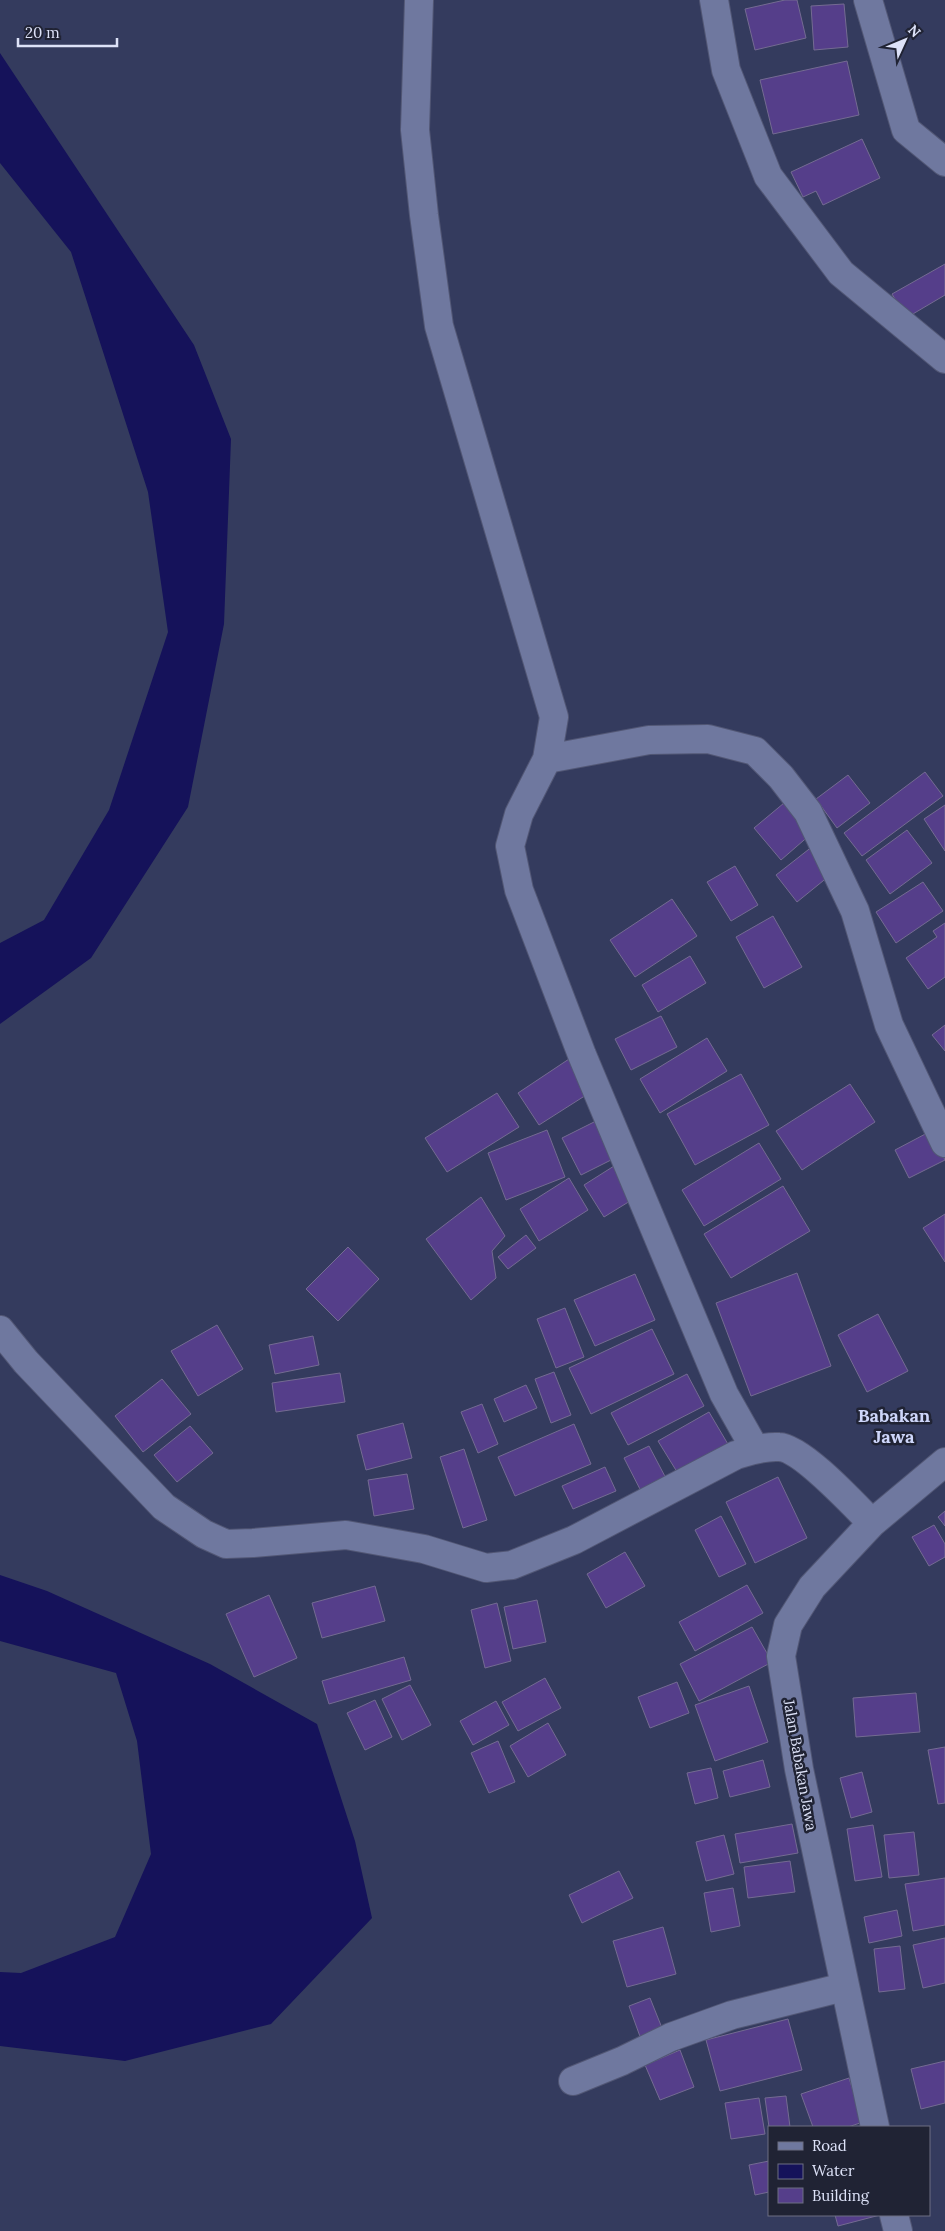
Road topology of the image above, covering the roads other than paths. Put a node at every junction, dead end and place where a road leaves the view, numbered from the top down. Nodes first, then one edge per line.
1 (419, 0) edge
2 (714, 0) edge
3 (868, 0) edge
4 (945, 162) edge
5 (945, 359) edge
6 (547, 759) junction
7 (945, 1143) edge
8 (0, 1330) edge
9 (755, 1449) junction
10 (945, 1462) edge
11 (872, 1523) junction
12 (844, 1987) junction
13 (573, 2081) dead end
14 (875, 2126) edge
15 (894, 2216) edge
16 (898, 2231) edge

1 - 6 street
2 - 5 street
3 - 4 street
6 - 7 street
6 - 9 street
8 - 9 street
9 - 11 street
10 - 11 street, Jalan Babakan Jawa
11 - 12 street, Jalan Babakan Jawa
12 - 13 street
12 - 14 street, Jalan Babakan Jawa
15 - 16 street

